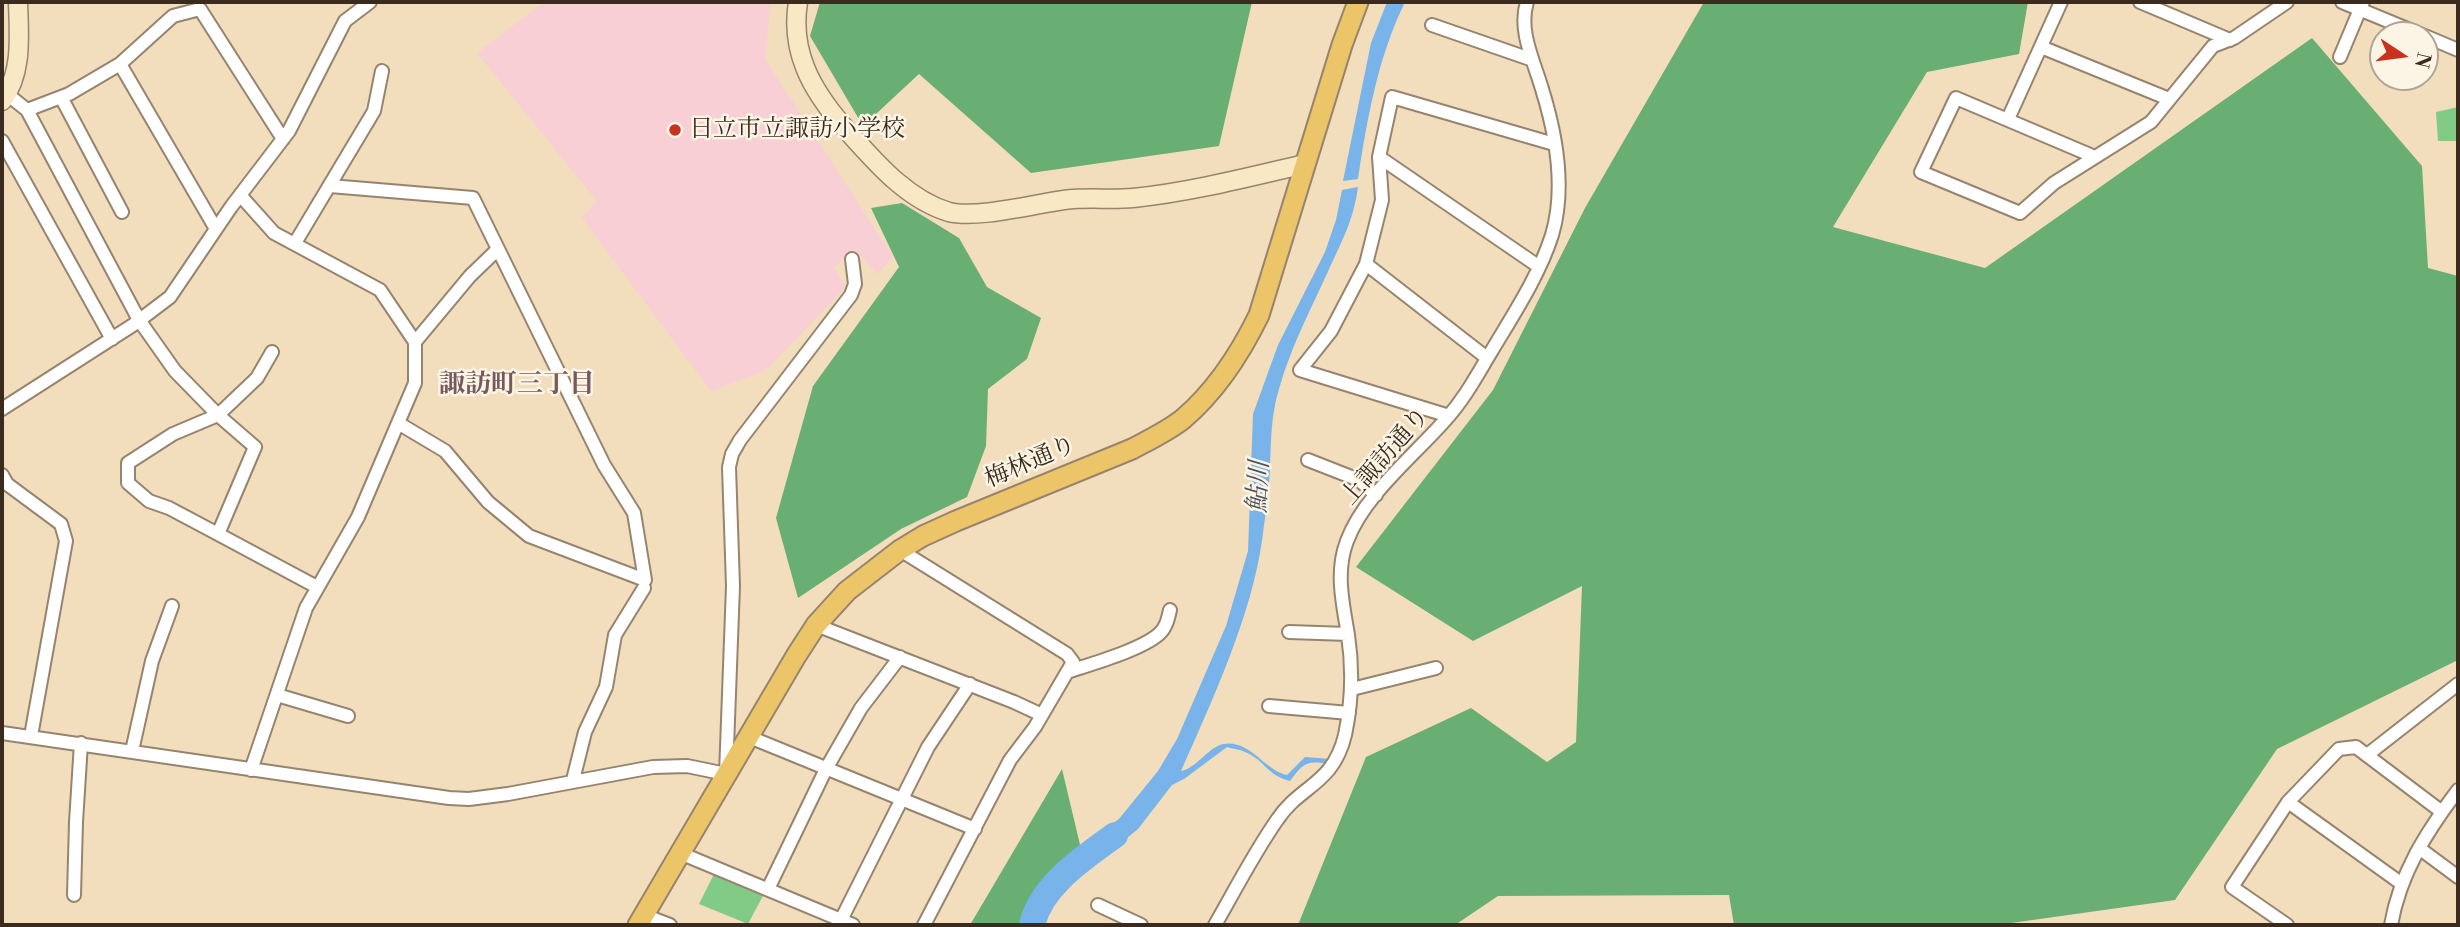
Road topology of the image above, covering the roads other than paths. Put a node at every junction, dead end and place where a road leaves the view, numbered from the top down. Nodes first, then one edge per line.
1 (18, 2) edge
2 (370, 2) edge
3 (798, 2) edge
4 (1358, 2) edge
5 (1527, 2) edge
6 (2061, 2) edge
7 (2140, 2) edge
8 (2287, 2) edge
9 (2343, 2) edge
10 (2362, 6) edge
11 (2392, 21) edge
12 (1432, 25) dead end
13 (2230, 40) junction
14 (2439, 42) edge
15 (2041, 47) junction
16 (2458, 50) edge
17 (2340, 57) dead end
18 (1530, 59) junction
19 (120, 64) junction
20 (382, 71) dead end
21 (4, 97) edge
22 (61, 97) junction
23 (2169, 99) junction
24 (27, 110) junction
25 (2008, 119) junction
26 (283, 139) junction
27 (2, 141) edge
28 (1554, 144) junction
29 (2095, 157) junction
30 (1378, 158) junction
31 (1305, 164) junction
32 (330, 186) junction
33 (240, 195) junction
34 (122, 212) dead end
35 (216, 229) junction
36 (295, 243) junction
37 (498, 249) junction
38 (852, 259) dead end
39 (1366, 264) junction
40 (1538, 266) junction
41 (139, 320) junction
42 (112, 339) junction
43 (415, 342) junction
44 (272, 352) dead end
45 (1487, 358) junction
46 (2, 409) edge
47 (218, 415) junction
48 (1449, 416) junction
49 (398, 423) junction
50 (1308, 460) dead end
51 (2, 475) edge
52 (1376, 495) junction
53 (218, 534) junction
54 (900, 550) junction
55 (317, 587) junction
56 (644, 588) dead end
57 (172, 606) dead end
58 (1170, 610) dead end
59 (816, 625) junction
60 (1289, 632) dead end
61 (1348, 634) junction
62 (900, 657) junction
63 (1436, 668) dead end
64 (1067, 672) junction
65 (970, 684) junction
66 (2458, 684) edge
67 (1352, 689) junction
68 (277, 695) junction
69 (1269, 706) dead end
70 (1349, 713) junction
71 (1042, 715) junction
72 (348, 716) dead end
73 (2, 733) edge
74 (31, 736) junction
75 (747, 736) junction
76 (81, 743) junction
77 (132, 751) junction
78 (2367, 755) junction
79 (826, 769) junction
80 (251, 770) junction
81 (726, 774) junction
82 (573, 780) junction
83 (2458, 790) edge
84 (902, 798) junction
85 (2288, 802) junction
86 (2442, 812) junction
87 (975, 829) junction
88 (2419, 848) junction
89 (680, 853) junction
90 (2458, 877) edge
91 (2402, 884) junction
92 (768, 889) junction
93 (74, 895) dead end
94 (1098, 905) dead end
95 (641, 920) edge
96 (847, 923) edge
97 (670, 925) edge
98 (924, 925) edge
99 (1141, 925) edge
100 (1215, 925) edge
101 (2287, 925) edge
102 (2391, 925) edge

1 - 21 street
2 - 26 street
3 - 31 street
4 - 31 main road, 梅林通り
5 - 18 street, 上諏訪通り
6 - 15 street
7 - 13 street
8 - 13 street
9 - 10 street
10 - 11 street
10 - 17 street
12 - 18 street
13 - 23 street
14 - 16 street
15 - 23 street
15 - 25 street
18 - 28 street, 上諏訪通り
19 - 22 street
19 - 26 street
19 - 35 street
20 - 32 street
21 - 24 street
22 - 24 street
22 - 34 street
23 - 29 street
24 - 41 street
25 - 29 street
25 - 29 street
26 - 33 street
27 - 42 street
28 - 30 street
28 - 40 street, 上諏訪通り
30 - 39 street
30 - 40 street
31 - 54 main road, 梅林通り
32 - 36 street
32 - 37 street
33 - 35 street
33 - 36 street
35 - 41 street
36 - 43 street
37 - 43 street
37 - 49 street
38 - 81 street
39 - 45 street
39 - 48 street
40 - 45 street, 上諏訪通り
41 - 42 street
41 - 47 street
42 - 46 street
43 - 49 street
44 - 47 street
45 - 48 street, 上諏訪通り
47 - 53 street
47 - 53 street
48 - 52 street, 上諏訪通り
49 - 55 street
50 - 52 street
51 - 74 street
52 - 61 street, 上諏訪通り
53 - 55 street
54 - 59 main road, 梅林通り
54 - 64 street
55 - 68 street
56 - 82 street
57 - 77 street
58 - 64 street
59 - 62 street
59 - 75 main road, 梅林通り
60 - 61 street
61 - 67 street, 上諏訪通り
62 - 65 street
62 - 79 street
63 - 67 street
64 - 71 street
65 - 71 street
65 - 84 street
66 - 78 street
67 - 70 street, 上諏訪通り
68 - 72 street
68 - 80 street
69 - 70 street
70 - 100 street, 上諏訪通り
71 - 87 street
73 - 74 street
74 - 76 street
75 - 79 street
75 - 81 main road, 梅林通り
76 - 77 street
76 - 93 street
77 - 80 street
78 - 85 street
78 - 86 street
79 - 84 street
79 - 92 street
80 - 82 street
81 - 82 street
81 - 89 main road, 梅林通り
83 - 86 street
84 - 87 street
84 - 96 street
85 - 91 street
85 - 101 street
86 - 88 street
87 - 98 street
88 - 90 street
88 - 91 street
89 - 92 street
89 - 95 main road, 梅林通り
91 - 102 street
92 - 96 street
94 - 99 street
95 - 97 street

